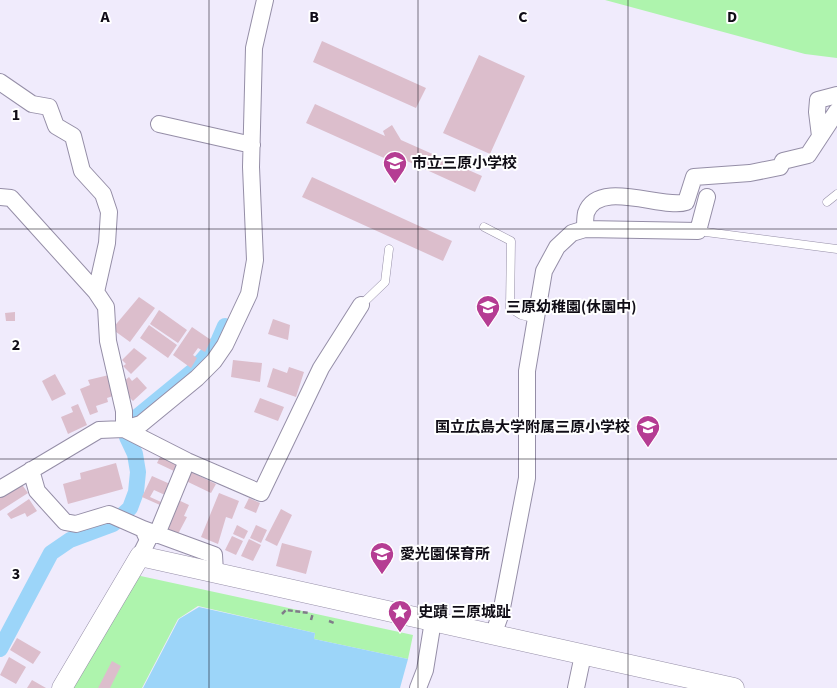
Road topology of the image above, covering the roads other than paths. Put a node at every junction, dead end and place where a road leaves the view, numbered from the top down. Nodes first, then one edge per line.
1 (265, 0) edge
2 (0, 82) edge
3 (837, 95) edge
4 (837, 111) edge
5 (159, 124) dead end
6 (820, 136) junction
7 (252, 146) junction
8 (837, 194) edge
9 (0, 197) edge
10 (707, 197) dead end
11 (827, 202) dead end
12 (484, 227) dead end
13 (585, 229) junction
14 (698, 231) junction
15 (389, 249) dead end
16 (837, 249) edge
17 (96, 292) junction
18 (361, 305) joint
19 (537, 319) junction
20 (124, 429) junction
21 (187, 461) junction
22 (31, 470) junction
23 (0, 489) edge
24 (150, 531) junction
25 (140, 556) junction
26 (215, 572) junction
27 (433, 621) junction
28 (493, 635) junction
29 (583, 655) junction
30 (708, 685) edge
31 (62, 688) edge
32 (418, 688) edge
33 (576, 688) edge
34 (734, 688) edge

1 - 7 street
2 - 17 street
3 - 6 street
4 - 6 street
5 - 7 street
6 - 13 street
7 - 20 street
8 - 11 lane
9 - 17 street
10 - 14 street
12 - 19 lane
13 - 14 street
13 - 19 street
14 - 16 lane
15 - 18 lane
17 - 20 street
18 - 21 street
19 - 28 street
20 - 21 street
20 - 22 street
21 - 24 street
22 - 23 street
22 - 24 street
24 - 25 street
24 - 26 street
25 - 26 street
25 - 31 street
26 - 27 street
27 - 28 street
27 - 32 street
28 - 29 street
29 - 30 street
29 - 33 street
30 - 34 street

